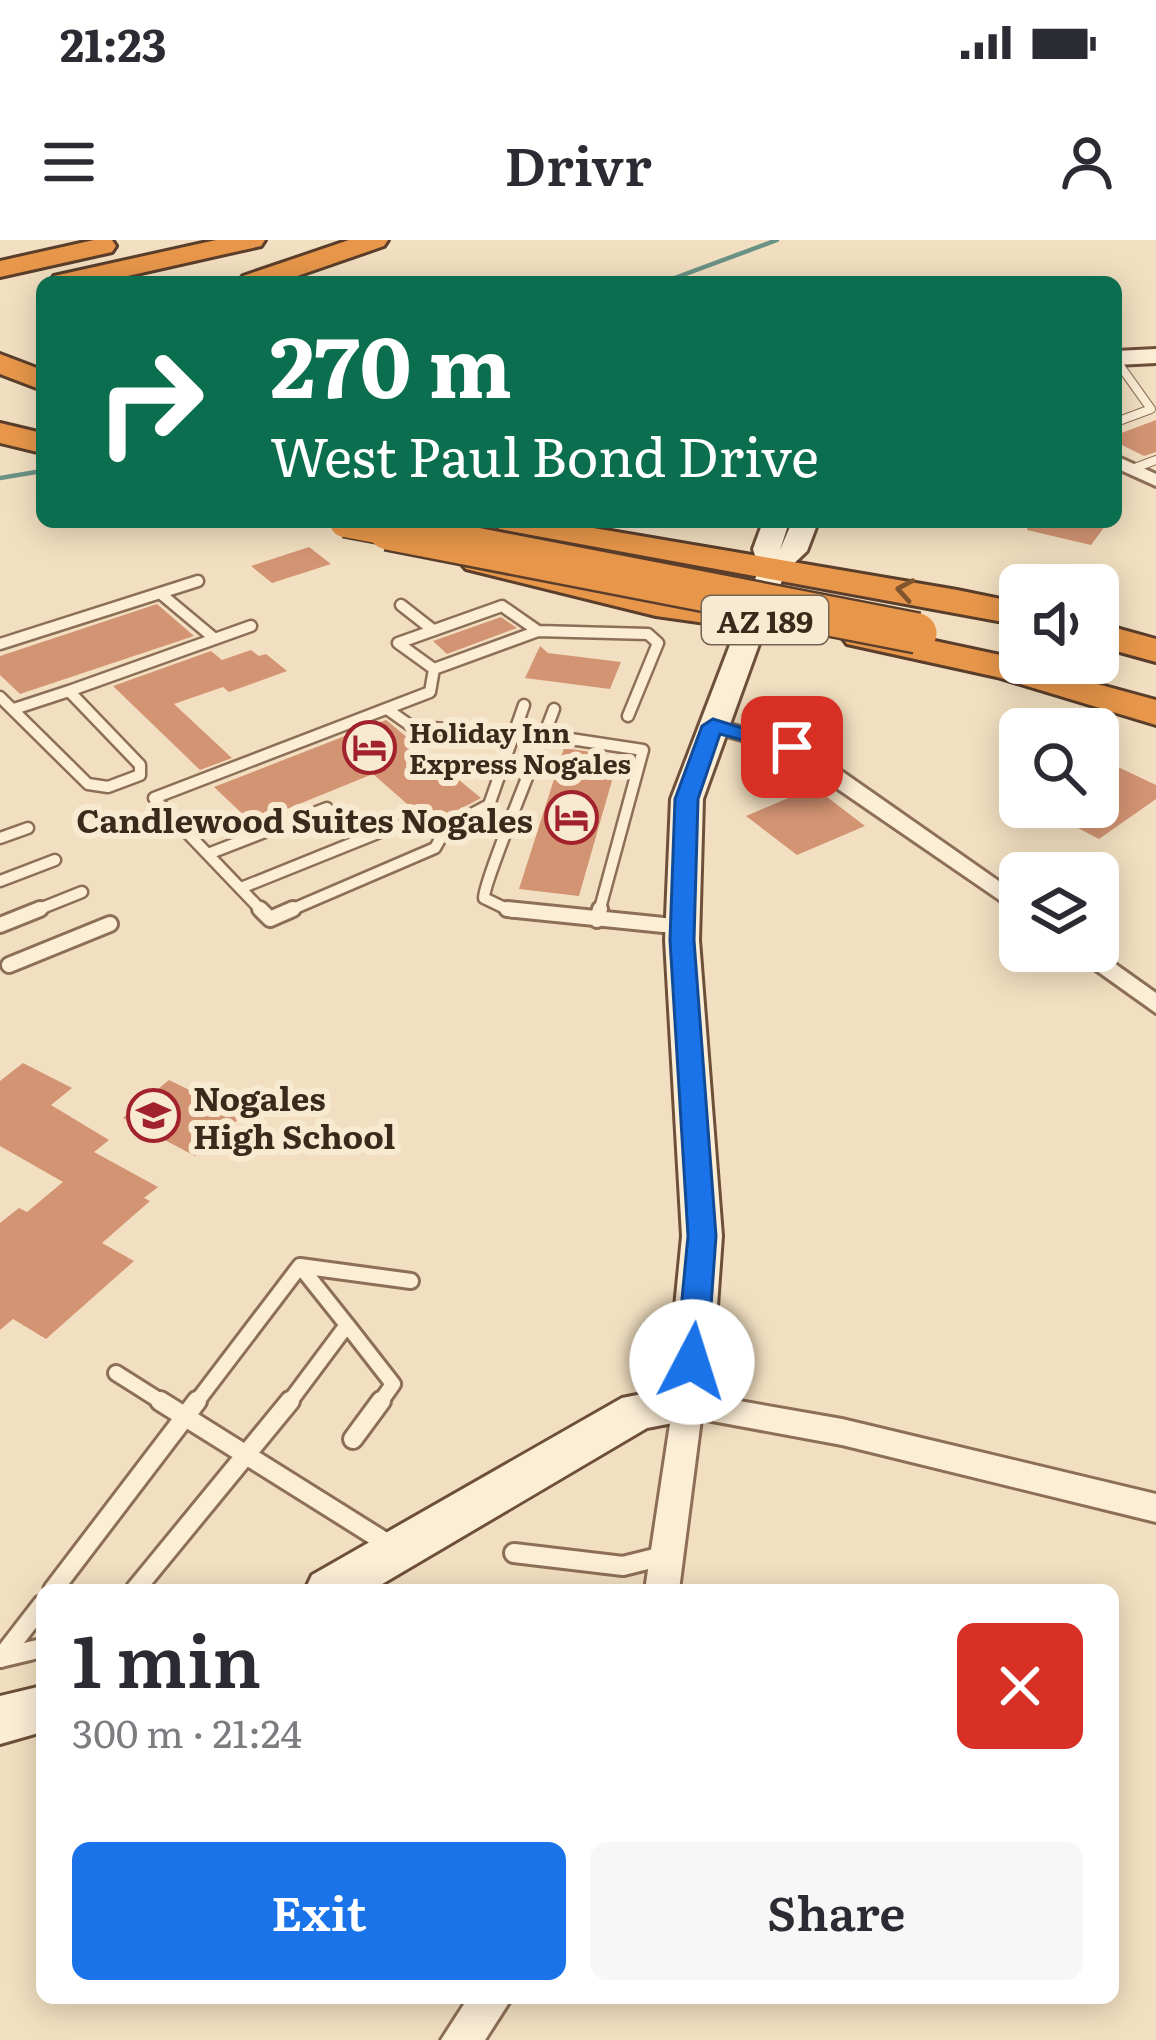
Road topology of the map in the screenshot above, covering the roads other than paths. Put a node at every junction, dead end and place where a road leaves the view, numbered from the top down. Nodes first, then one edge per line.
1 (133, 240) edge
2 (252, 240) edge
3 (375, 240) edge
4 (0, 269) edge
5 (91, 276) edge
6 (270, 276) edge
7 (36, 288) edge
8 (0, 296) edge
9 (0, 338) edge
10 (1156, 356) edge
11 (36, 357) edge
12 (1122, 359) edge
13 (36, 360) edge
14 (0, 361) edge
15 (1122, 368) edge
16 (1122, 420) edge
17 (0, 433) edge
18 (36, 442) edge
19 (0, 458) edge
20 (1156, 460) edge
21 (36, 463) edge
22 (1124, 465) edge
23 (1156, 481) edge
24 (378, 528) edge
25 (391, 528) edge
26 (441, 528) edge
27 (457, 528) edge
28 (539, 528) edge
29 (774, 528) edge
30 (803, 528) edge
31 (771, 575) junction
32 (198, 581) dead end
33 (160, 593) junction
34 (401, 605) dead end
35 (999, 611) edge
36 (753, 619) junction
37 (251, 626) dead end
38 (921, 628) junction
39 (443, 630) junction
40 (538, 632) junction
41 (215, 639) junction
42 (999, 640) edge
43 (1119, 640) edge
44 (0, 644) edge
45 (999, 650) edge
46 (1156, 651) edge
47 (434, 669) junction
48 (1119, 670) edge
49 (1156, 681) edge
50 (1119, 683) edge
51 (69, 691) junction
52 (1156, 694) edge
53 (0, 697) edge
54 (524, 705) dead end
55 (14, 709) junction
56 (387, 709) junction
57 (554, 709) dead end
58 (1156, 713) edge
59 (628, 716) dead end
60 (713, 726) junction
61 (510, 735) junction
62 (544, 735) junction
63 (327, 808) dead end
64 (447, 827) junction
65 (28, 828) dead end
66 (0, 838) edge
67 (208, 854) junction
68 (55, 860) dead end
69 (0, 881) edge
70 (241, 889) junction
71 (82, 892) dead end
72 (999, 892) edge
73 (597, 920) junction
74 (110, 924) dead end
75 (0, 925) edge
76 (682, 927) junction
77 (9, 965) dead end
78 (1111, 972) edge
79 (1156, 1005) edge
80 (300, 1266) junction
81 (411, 1281) dead end
82 (347, 1325) junction
83 (116, 1373) dead end
84 (688, 1404) junction
85 (185, 1417) junction
86 (353, 1439) dead end
87 (248, 1456) junction
88 (1156, 1508) edge
89 (397, 1550) junction
90 (514, 1553) dead end
91 (667, 1555) junction
92 (58, 1584) edge
93 (140, 1584) edge
94 (339, 1584) edge
95 (663, 1584) edge
96 (36, 1613) edge
97 (36, 1649) edge
98 (1, 1658) edge
99 (36, 1711) edge
100 (0, 1720) edge
101 (488, 2004) edge
102 (461, 2040) edge

1 - 4 highway
2 - 5 highway
3 - 6 highway
7 - 8 highway
9 - 11 highway
10 - 12 street
13 - 14 highway
15 - 16 lane
17 - 18 highway
19 - 21 highway
20 - 22 lane
22 - 23 street
24 - 38 highway, bridge
25 - 36 highway, AZ 189
26 - 38 highway
27 - 31 highway
28 - 31 highway, AZ 189
29 - 31 street
30 - 31 street
35 -> 31 highway, AZ 189
31 - 36 street
32 - 33 lane
33 - 41 lane
33 - 44 lane
34 - 39 lane
36 - 58 highway, AZ 189
36 - 60 street
37 - 41 lane
38 - 42 highway
38 - 45 highway
39 - 40 lane
39 - 47 lane
40 - 47 lane
40 - 59 lane
41 - 51 lane
43 - 46 highway
47 - 56 lane
48 - 49 highway
50 - 52 highway
51 - 55 lane
51 - 55 lane
53 - 55 lane
54 - 61 lane
56 - 61 lane
56 - 67 lane
57 - 62 lane
60 - 72 street
60 - 76 street
61 - 64 lane
62 - 73 lane
62 - 73 lane
63 - 67 lane
64 - 70 lane
64 - 70 lane
65 - 66 lane
67 - 70 lane
68 - 69 lane
71 - 75 lane
73 - 76 lane
74 - 77 lane
76 - 84 street
78 - 79 street
80 - 81 lane
80 - 82 lane
80 - 85 lane
82 - 86 lane
82 - 87 lane
83 - 85 lane
84 - 88 street
84 - 89 street
84 - 91 street
85 - 87 lane
85 - 92 lane
87 - 89 lane
87 - 93 lane
89 - 94 street
90 - 91 lane
91 - 95 street
96 - 98 lane
97 - 98 lane
99 - 100 street
101 - 102 street

